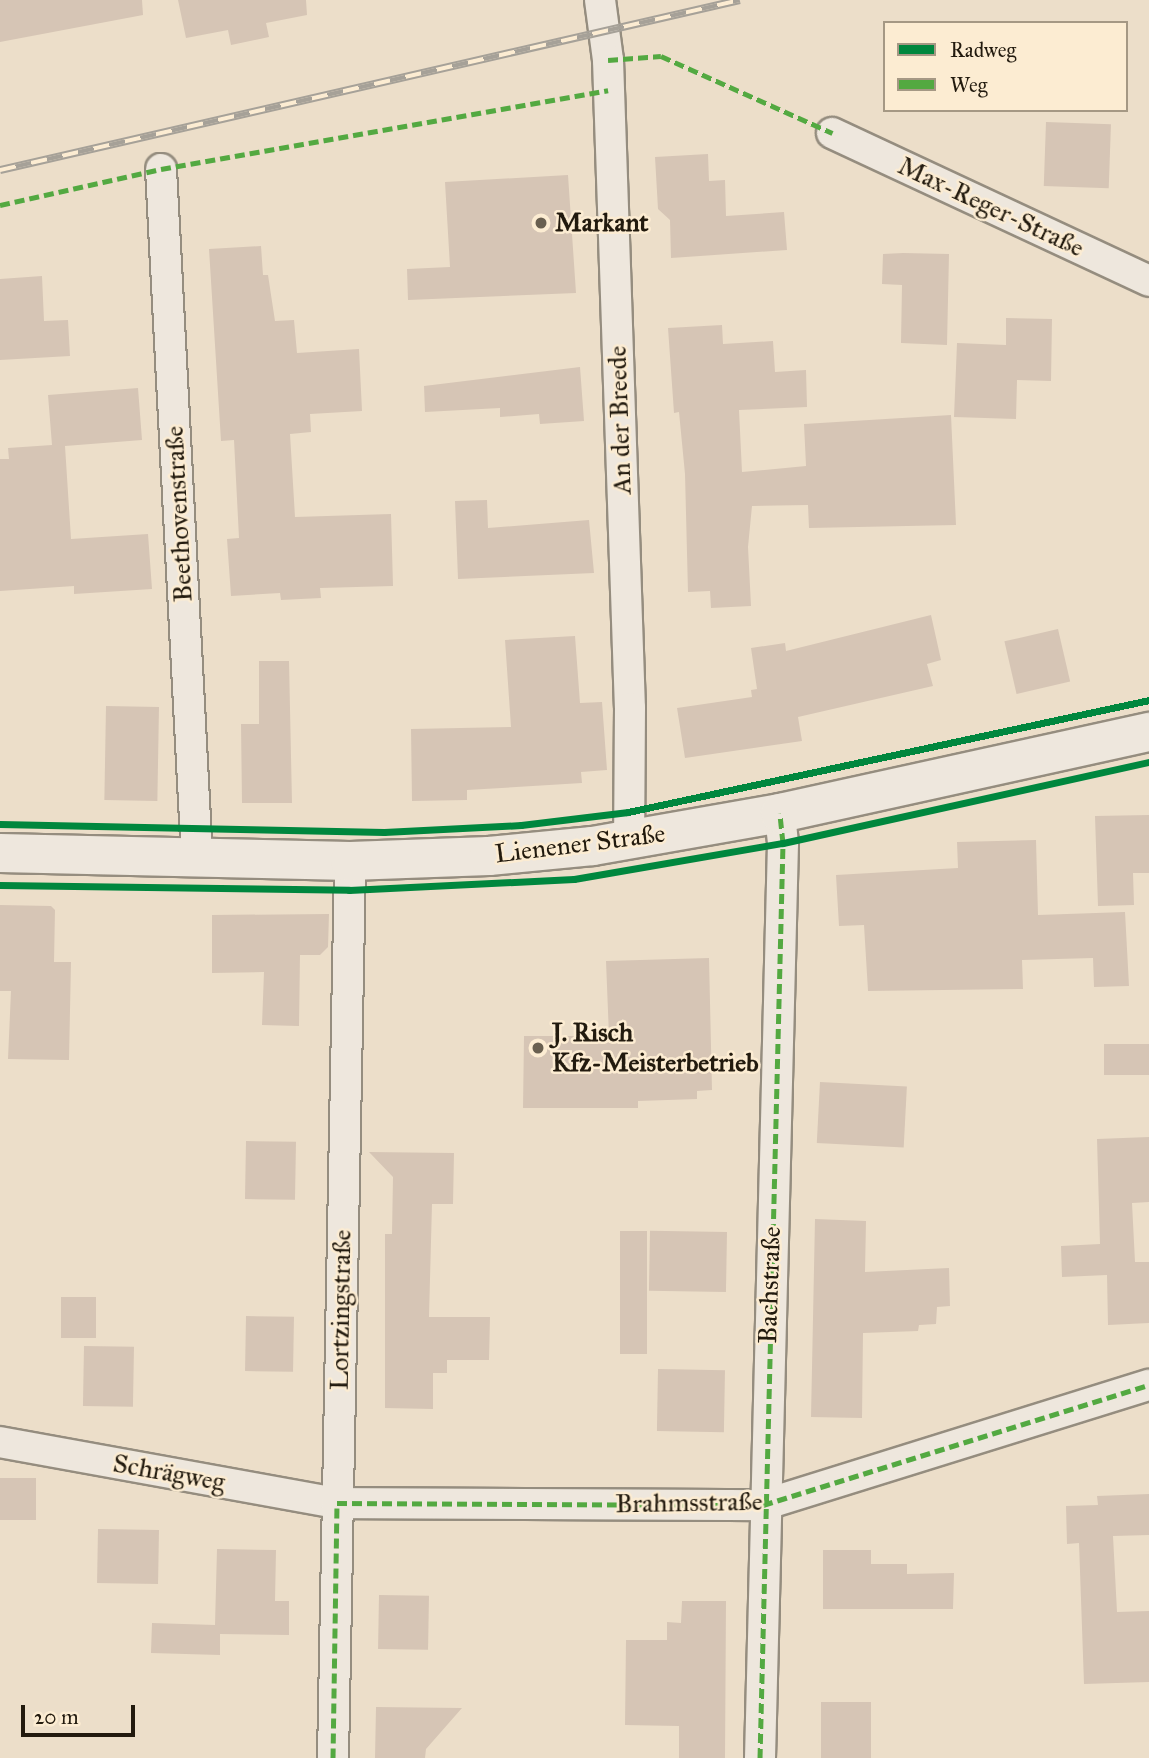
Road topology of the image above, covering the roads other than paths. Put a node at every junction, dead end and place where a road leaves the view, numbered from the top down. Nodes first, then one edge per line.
1 (600, 0) edge
2 (832, 134) dead end
3 (161, 169) dead end
4 (1149, 281) edge
5 (1149, 732) edge
6 (780, 813) junction
7 (629, 841) junction
8 (0, 853) edge
9 (197, 859) junction
10 (350, 861) junction
11 (1149, 1385) edge
12 (0, 1442) edge
13 (337, 1503) junction
14 (763, 1505) junction
15 (333, 1758) edge
16 (760, 1758) edge

1 - 7 street, An der Breede
2 - 4 street, Max-Reger-Straße
3 - 9 street, Beethovenstraße
5 - 6 street, Lienener Straße
6 - 7 street, Lienener Straße
6 - 14 street, Bachstraße
7 - 10 street, Lienener Straße
8 - 9 street, Lienener Straße
9 - 10 street, Lienener Straße
10 - 13 street, Lortzingstraße
11 - 14 street, Brahmsstraße
12 - 13 street, Schrägweg
13 - 14 street, Brahmsstraße
13 - 15 street, Lortzingstraße
14 - 16 street, Bachstraße

